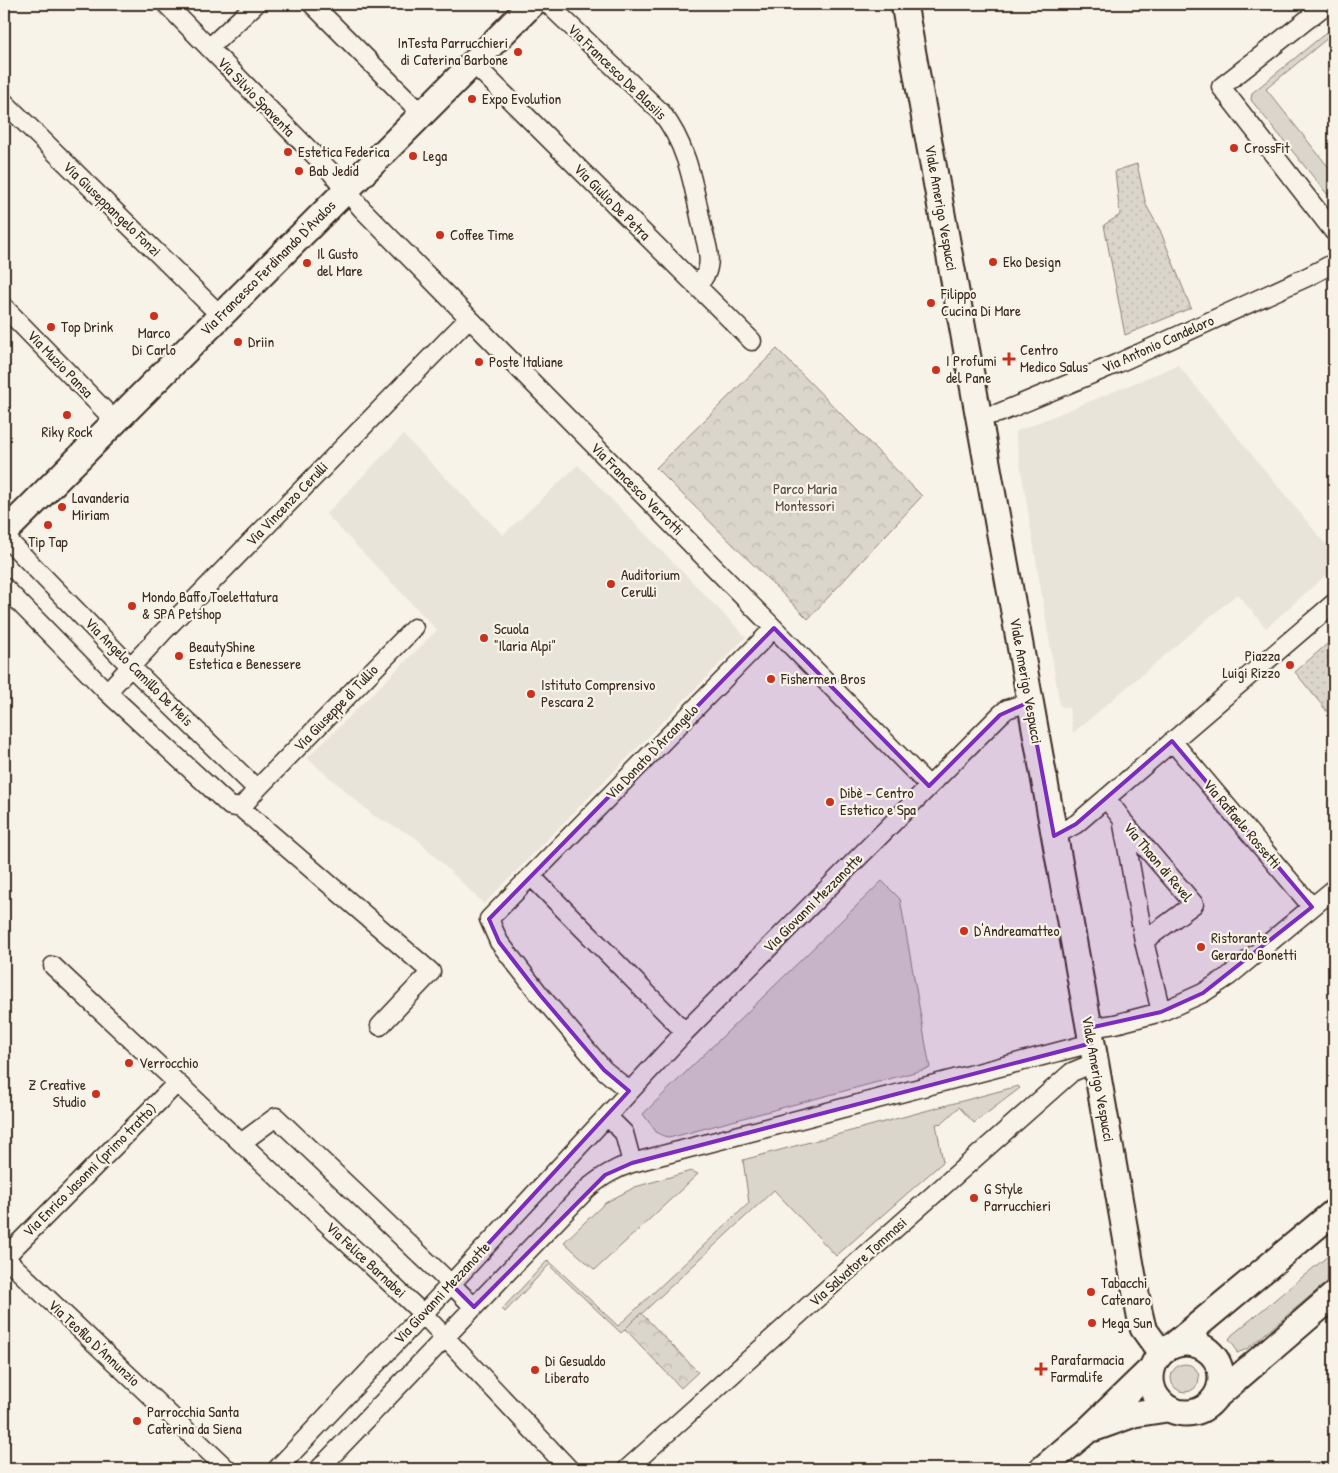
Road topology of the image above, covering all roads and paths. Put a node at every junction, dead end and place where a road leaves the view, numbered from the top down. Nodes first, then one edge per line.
1 (166, 4) edge
2 (256, 4) edge
3 (312, 4) edge
4 (904, 4) edge
5 (1327, 4) edge
6 (531, 5) edge
7 (210, 48) junction
8 (473, 63) junction
9 (4, 102) edge
10 (422, 114) junction
11 (346, 190) junction
12 (1334, 232) edge
13 (1334, 263) edge
14 (696, 286) junction
15 (4, 307) edge
16 (220, 316) junction
17 (469, 318) junction
18 (752, 342) dead end
19 (979, 418) junction
20 (116, 421) junction
21 (4, 535) edge
22 (4, 588) edge
23 (1334, 603) edge
24 (414, 628) dead end
25 (774, 628) junction
26 (130, 666) junction
27 (107, 692) junction
28 (1029, 702) junction
29 (1172, 741) junction
30 (929, 786) junction
31 (257, 789) junction
32 (1106, 798) junction
33 (241, 808) junction
34 (1122, 819) junction
35 (1054, 836) junction
36 (530, 876) junction
37 (1334, 889) edge
38 (1312, 907) junction
39 (1144, 941) junction
40 (53, 966) dead end
41 (1161, 1012) junction
42 (380, 1026) dead end
43 (684, 1032) junction
44 (1092, 1045) junction
45 (177, 1082) junction
46 (629, 1091) junction
47 (607, 1116) junction
48 (241, 1143) junction
49 (632, 1163) junction
50 (1334, 1212) edge
51 (4, 1258) edge
52 (451, 1284) junction
53 (1334, 1295) edge
54 (474, 1307) junction
55 (423, 1314) junction
56 (446, 1337) junction
57 (1162, 1355) junction
58 (1217, 1396) junction
59 (1167, 1409) junction
60 (1088, 1430) junction
61 (227, 1469) edge
62 (277, 1469) edge
63 (318, 1469) edge
64 (569, 1469) edge
65 (627, 1469) edge
66 (1042, 1469) edge

1 - 7 street, Via Silvio Spaventa
2 - 7 street
3 - 10 street
4 - 19 street, Viale Amerigo Vespucci
5 - 12 street
6 - 8 street, Via Francesco Ferdinando D'Avalos
6 - 14 street, Via Francesco De Blasiis
7 - 11 street, Via Silvio Spaventa
8 - 10 street, Via Francesco Ferdinando D'Avalos
8 - 14 street, Via Giulio De Petra
9 - 16 street, Via Giuseppangelo Fonzi
10 - 11 street, Via Francesco Ferdinando D'Avalos
11 - 16 street, Via Francesco Ferdinando D'Avalos
11 - 17 street, Via Francesco Verrotti
13 - 19 street, Via Antonio Candeloro
14 - 18 street, Via Giulio De Petra
15 - 20 street, Via Muzio Pansa
16 - 20 street, Via Francesco Ferdinando D'Avalos
17 - 25 street, Via Francesco Verrotti
17 - 26 street, Via Vincenzo Cerulli
19 - 28 street, Viale Amerigo Vespucci
20 - 21 street, Via Francesco Ferdinando D'Avalos
21 - 26 street, Via Angelo Camillo De Meis
22 - 27 street
23 - 29 street
24 - 31 street, Via Giuseppe di Tullio
25 - 30 street, Via Francesco Verrotti
25 - 36 street, Via Donato D'Arcangelo
26 - 27 street, Via Vincenzo Cerulli
26 - 31 street, Via Angelo Camillo De Meis
27 - 33 street
28 - 30 street, Via Giovanni Mezzanotte
28 - 35 street, Viale Amerigo Vespucci
29 - 32 street
29 - 38 street, Via Raffaele Rossetti
30 - 43 street, Via Giovanni Mezzanotte
31 - 33 street
32 - 34 street, Via Thaon di Revel
32 - 35 street
33 - 42 street
34 - 39 street, Via Thaon di Revel
34 - 39 street, Via Thaon di Revel
35 - 44 street, Viale Amerigo Vespucci
36 - 43 street
36 - 46 street, Via Donato D'Arcangelo
37 - 38 street
38 - 41 street
39 - 41 street, Via Thaon di Revel
40 - 45 street, Via Felice Barnabei
41 - 44 street
43 - 46 street, Via Giovanni Mezzanotte
44 - 49 street
44 - 57 street, Viale Amerigo Vespucci
44 - 65 street, Via Salvatore Tommasi
45 - 48 street, Via Felice Barnabei
45 - 51 street, Via Enrico Jasonni (primo tratto)
46 - 47 street, Via Giovanni Mezzanotte
47 - 49 street
47 - 52 street, Via Giovanni Mezzanotte
48 - 52 street
48 - 55 street, Via Felice Barnabei
49 - 54 street
50 - 57 street
51 - 61 street, Via Teofilo D'Annunzio
52 - 54 street
52 - 55 street, Via Giovanni Mezzanotte
53 - 58 street
54 - 56 street
55 - 56 street, Via Felice Barnabei
55 - 62 street, Via Giovanni Mezzanotte
56 - 63 street
56 - 64 street, Via Felice Barnabei
57 - 58 street
57 - 59 street
57 - 60 street
58 - 59 street
59 - 60 street
60 - 66 street

